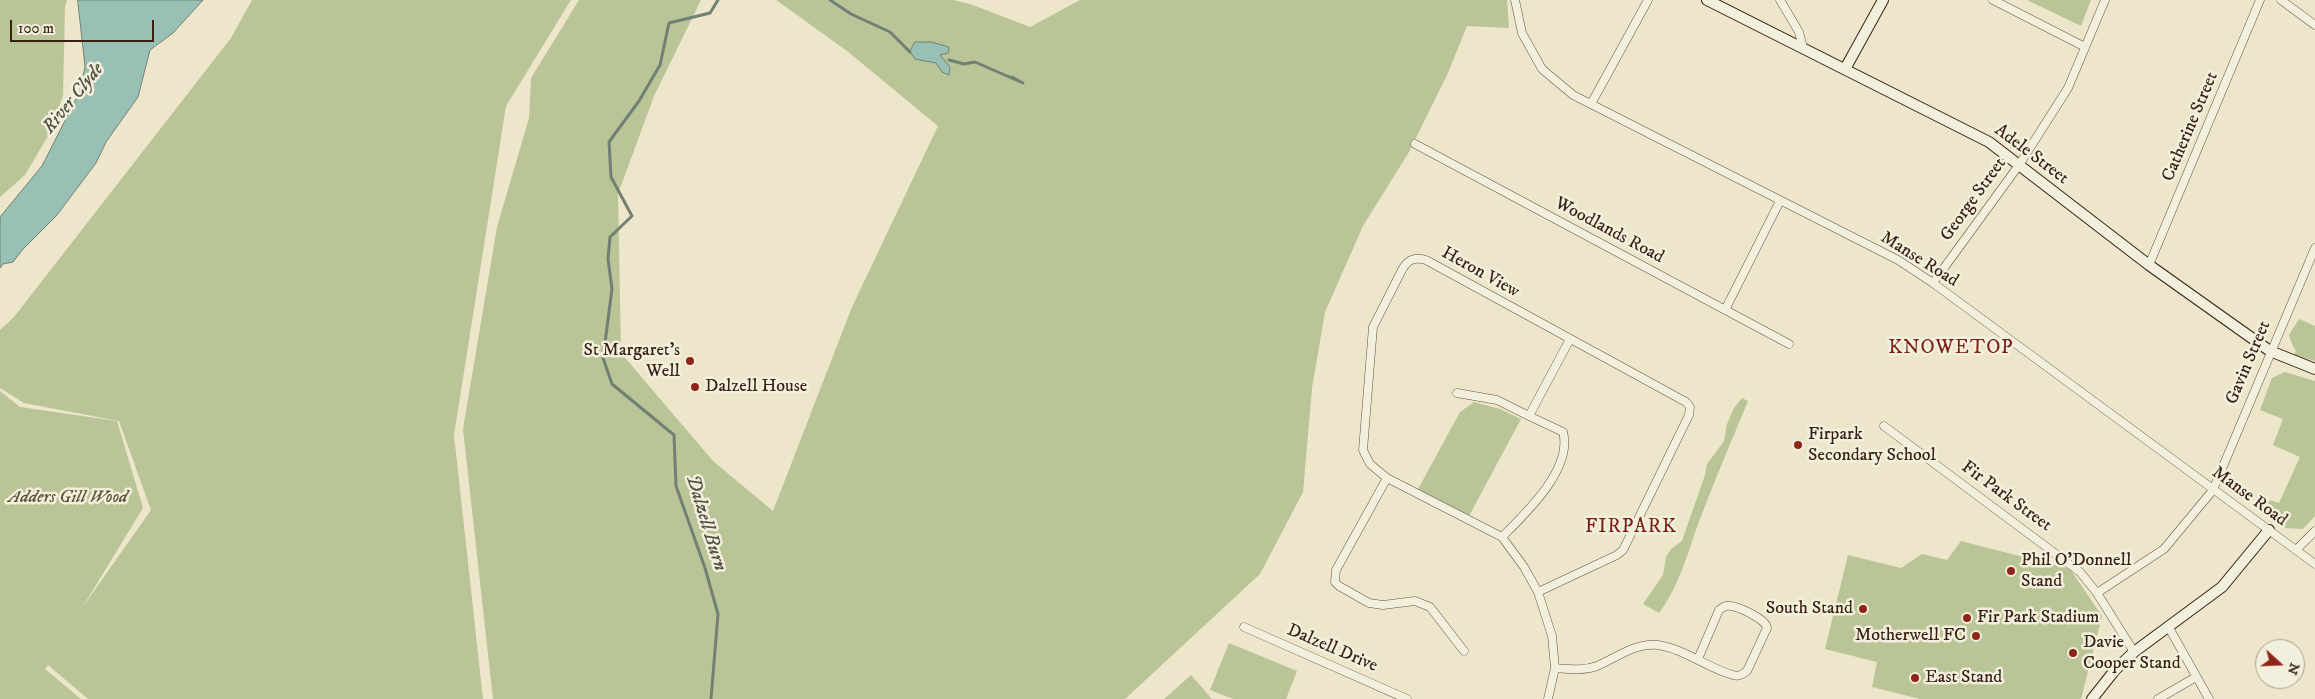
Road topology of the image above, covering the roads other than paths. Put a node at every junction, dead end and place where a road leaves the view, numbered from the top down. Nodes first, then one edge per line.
1 (1515, 0) edge
2 (1648, 0) edge
3 (1707, 0) edge
4 (1780, 0) edge
5 (1883, 0) edge
6 (1993, 0) edge
7 (2105, 0) edge
8 (2260, 0) edge
9 (2281, 0) edge
10 (2315, 25) edge
11 (2085, 47) junction
12 (1803, 48) junction
13 (1845, 69) junction
14 (1591, 104) junction
15 (1415, 144) dead end
16 (2019, 165) junction
17 (1780, 201) junction
18 (2315, 248) edge
19 (2149, 266) junction
20 (1933, 283) junction
21 (1725, 310) junction
22 (1570, 339) junction
23 (1788, 344) dead end
24 (2270, 351) junction
25 (2315, 369) edge
26 (1457, 393) dead end
27 (1529, 416) junction
28 (1884, 426) dead end
29 (1387, 478) junction
30 (2213, 490) junction
31 (2269, 530) junction
32 (2315, 531) edge
33 (1502, 537) junction
34 (2296, 550) junction
35 (2315, 564) edge
36 (1538, 592) junction
37 (2097, 593) junction
38 (2168, 626) junction
39 (1244, 627) dead end
40 (1464, 652) dead end
41 (2134, 652) junction
42 (1698, 659) junction
43 (1555, 668) junction
44 (2196, 676) junction
45 (1408, 699) edge
46 (1548, 699) edge
47 (2092, 699) edge
48 (2158, 699) edge
49 (2209, 699) edge

1 - 14 street, Manse Road
2 - 14 street
3 - 12 street, Adele Street
4 - 12 street
5 - 13 street
6 - 11 street
7 - 11 street, George Street
8 - 19 street, Catherine Street
9 - 10 street
11 - 16 street, George Street
12 - 13 street, Adele Street
13 - 16 street, Adele Street
14 - 17 street, Manse Road
15 - 21 street, Woodlands Road
16 - 19 street, Adele Street
16 - 20 street, George Street
17 - 20 street, Manse Road
17 - 21 street
18 - 24 street, Gavin Street
19 - 24 street, Adele Street
20 - 30 street, Manse Road
21 - 23 street, Woodlands Road
22 - 27 street
22 - 29 street, Heron View
22 - 36 street, Heron View
24 - 25 street, Adele Street
24 - 30 street, Gavin Street
26 - 27 street
27 - 33 street
28 - 37 street, Fir Park Street
29 - 33 street, Heron View
29 - 40 street
30 - 31 street, Manse Road
30 - 37 street, Gavin Street
31 - 34 street, Manse Road
31 - 38 street
32 - 34 street
33 - 36 street, Heron View
34 - 35 street, Manse Road
36 - 43 street, Heron View
37 - 41 street, Fir Park Street
38 - 41 street
38 - 44 street
39 - 45 street, Dalzell Drive
41 - 47 street
42 - 42 street
42 - 43 street
43 - 46 street, Heron View
44 - 48 street
44 - 49 street

